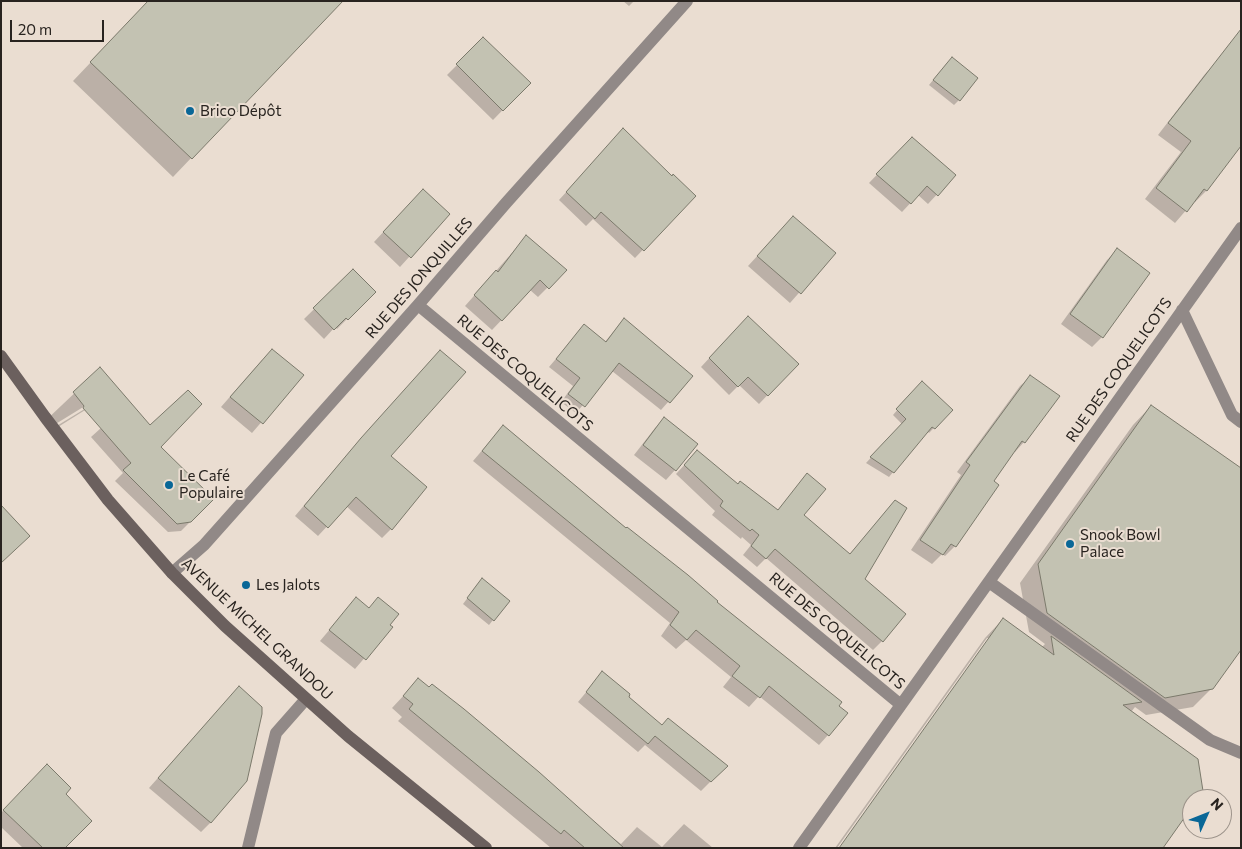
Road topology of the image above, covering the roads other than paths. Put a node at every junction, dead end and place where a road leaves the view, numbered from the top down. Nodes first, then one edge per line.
1 (687, 1) edge
2 (1241, 228) edge
3 (418, 305) junction
4 (1182, 310) junction
5 (1, 356) edge
6 (1241, 422) edge
7 (172, 573) junction
8 (989, 582) junction
9 (306, 699) junction
10 (901, 704) junction
11 (1241, 753) edge
12 (248, 848) edge
13 (486, 848) edge
14 (799, 848) edge

1 - 3 street, RUE DES JONQUILLES
2 - 4 street, RUE DES COQUELICOTS
3 - 7 street, RUE DES JONQUILLES
3 - 10 street, RUE DES COQUELICOTS
4 - 6 street
4 - 8 street, RUE DES COQUELICOTS
5 - 7 main road, AVENUE MICHEL GRANDOU
7 - 9 main road, AVENUE MICHEL GRANDOU
8 - 10 street, RUE DES COQUELICOTS
8 - 11 street
9 - 12 street
9 - 13 main road, AVENUE MICHEL GRANDOU
10 - 14 street

